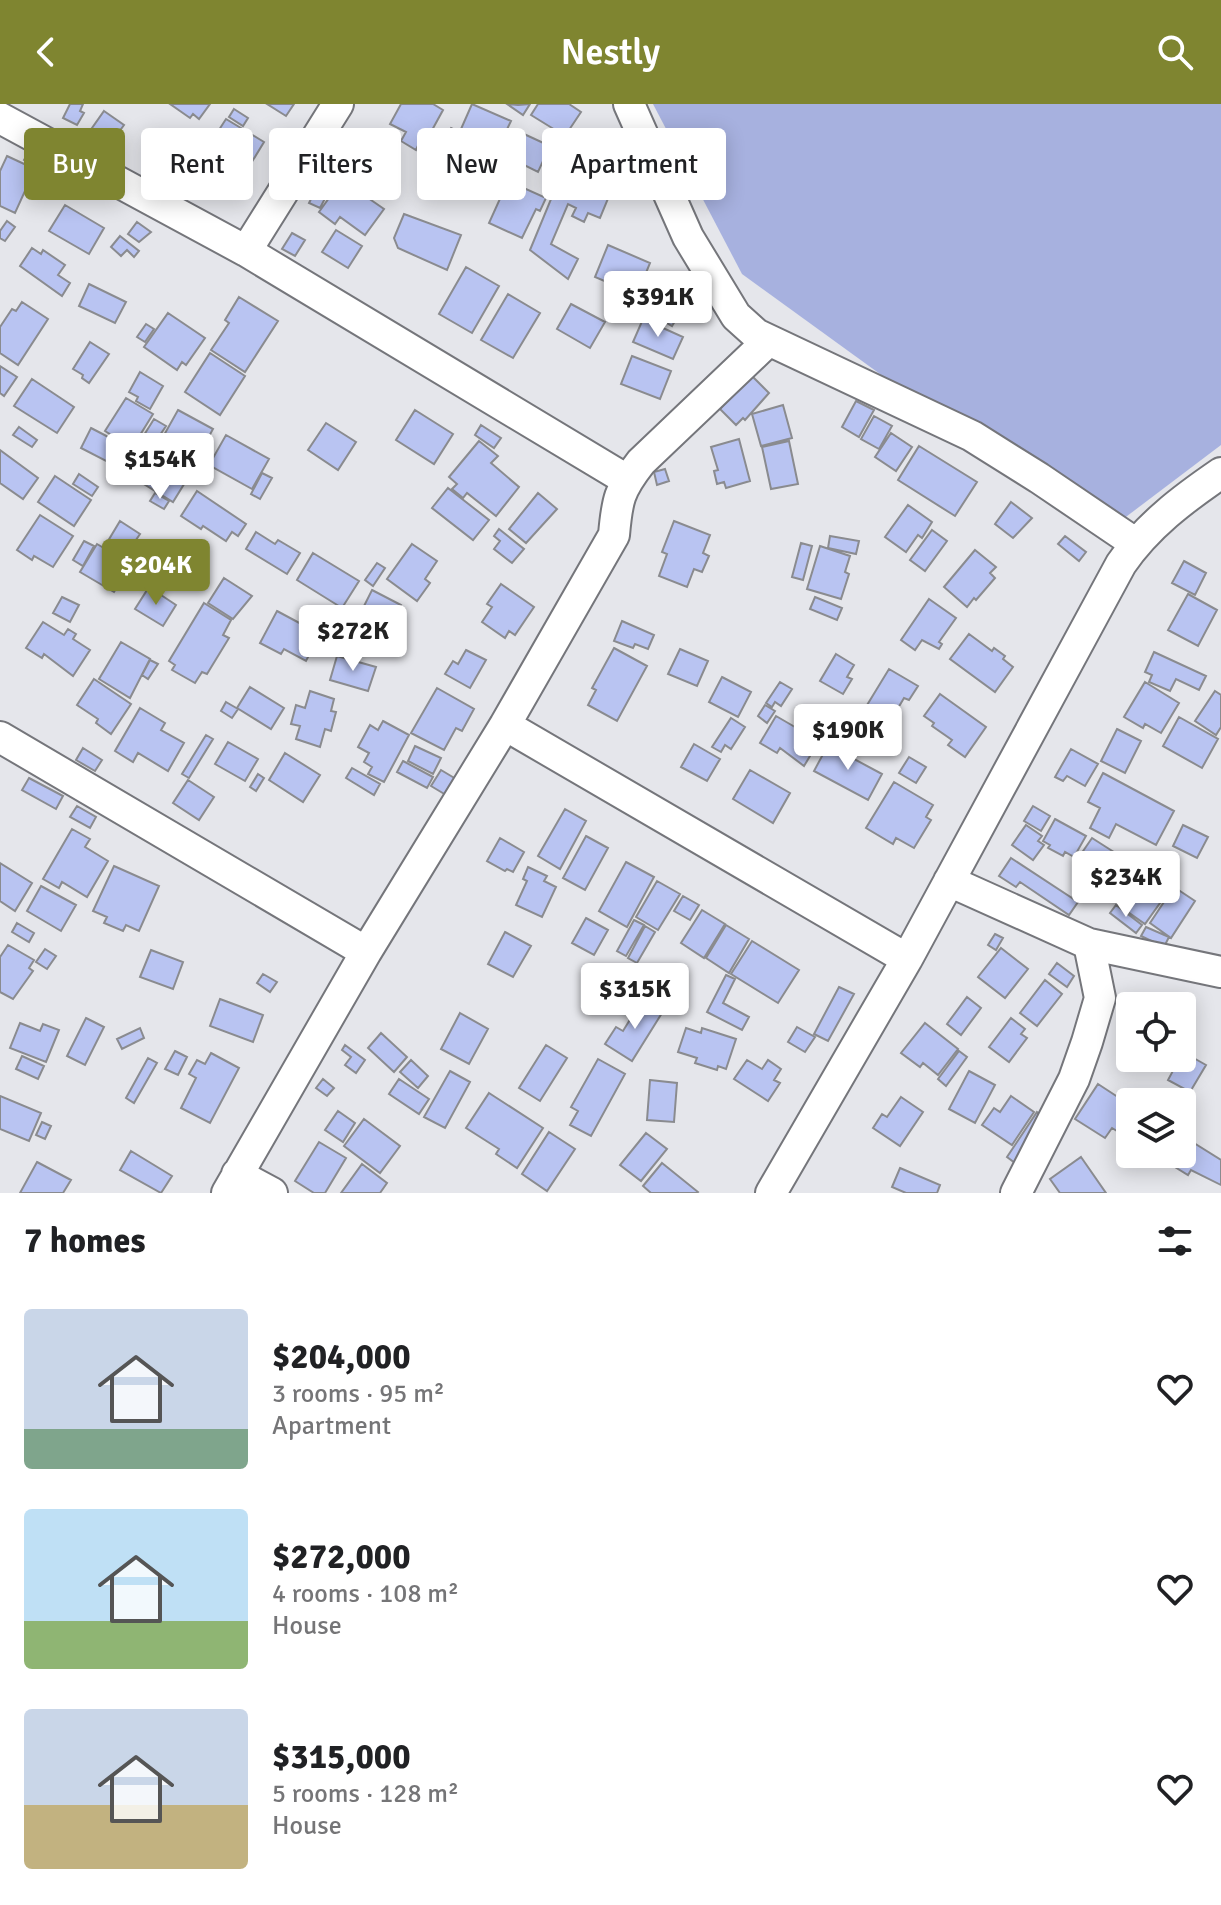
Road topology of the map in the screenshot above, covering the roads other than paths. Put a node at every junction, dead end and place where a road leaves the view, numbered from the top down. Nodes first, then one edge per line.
1 (338, 104) edge
2 (629, 104) edge
3 (0, 118) edge
4 (246, 251) junction
5 (768, 341) junction
6 (1221, 473) edge
7 (627, 480) junction
8 (1135, 543) junction
9 (505, 725) junction
10 (0, 737) edge
11 (949, 881) junction
12 (1089, 944) junction
13 (366, 952) junction
14 (907, 959) junction
15 (1221, 972) edge
16 (232, 1183) edge
17 (272, 1193) edge
18 (771, 1193) edge
19 (1016, 1193) edge

1 - 4 street
2 - 5 street
3 - 4 street
4 - 7 street
5 - 7 street
5 - 8 street
6 - 8 street
7 - 9 street
8 - 11 street
9 - 13 street
9 - 14 street
10 - 13 street
11 - 12 street
11 - 14 street
12 - 15 street
12 - 19 street
13 - 16 street
14 - 18 street
16 - 17 street

